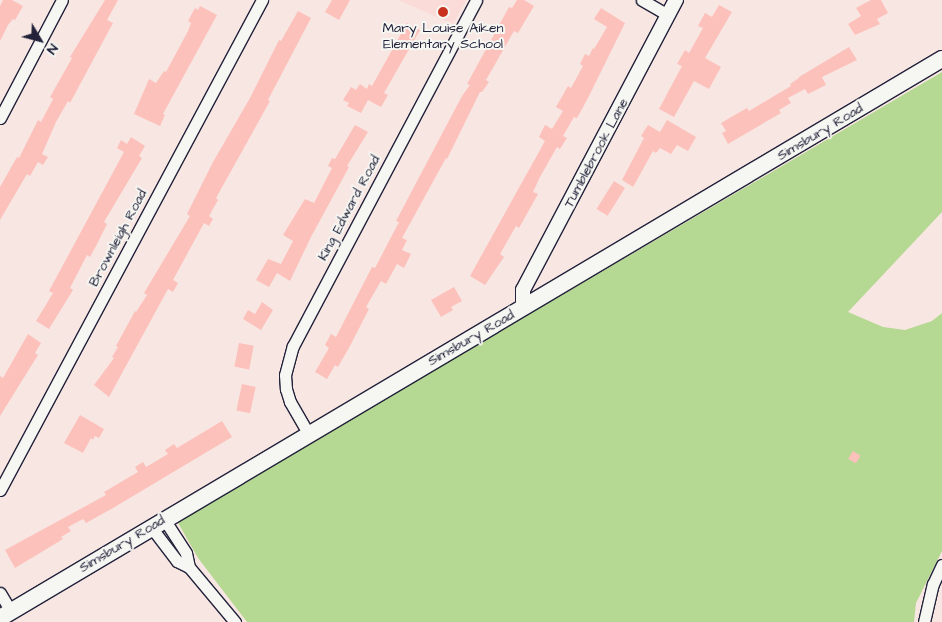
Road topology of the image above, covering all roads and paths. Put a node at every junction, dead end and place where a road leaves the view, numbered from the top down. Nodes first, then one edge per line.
1 (62, 0) edge
2 (262, 0) edge
3 (476, 0) edge
4 (642, 0) edge
5 (676, 0) edge
6 (668, 14) junction
7 (942, 59) edge
8 (0, 118) edge
9 (523, 307) junction
10 (308, 433) junction
11 (0, 490) edge
12 (158, 523) junction
13 (942, 565) edge
14 (0, 593) edge
15 (5, 615) edge
16 (235, 622) edge
17 (924, 622) edge

1 - 8 street
2 - 11 street, Brownleigh Road
3 - 10 street, King Edward Road
4 - 6 street
5 - 6 street, Tumblebrook Lane
6 - 9 street, Tumblebrook Lane
7 - 9 main road, Simsbury Road
9 - 10 main road, Simsbury Road
10 - 12 main road, Simsbury Road
12 - 15 main road, Simsbury Road
12 - 16 street
13 - 17 street
14 - 15 street

